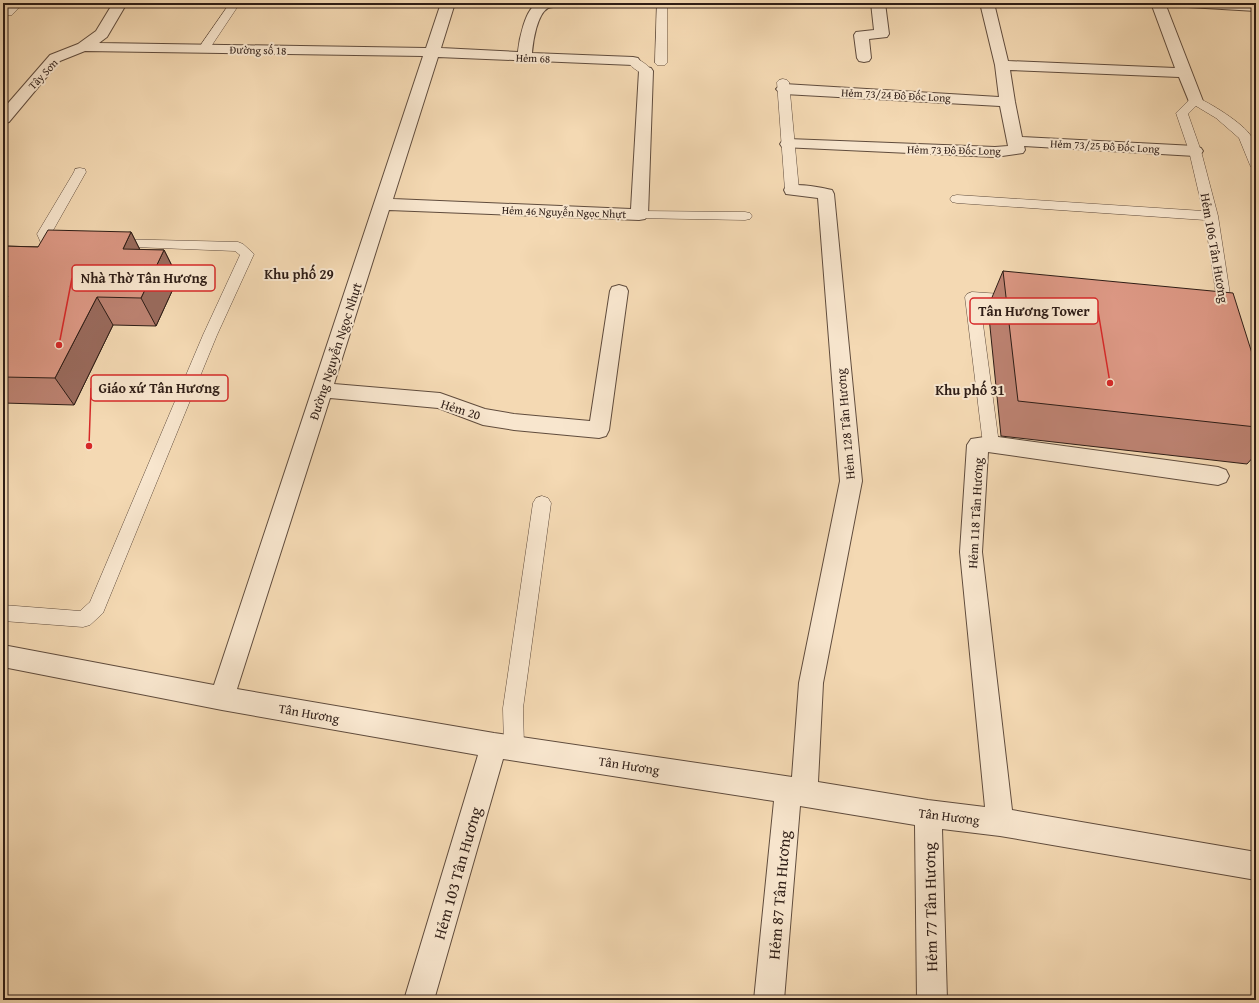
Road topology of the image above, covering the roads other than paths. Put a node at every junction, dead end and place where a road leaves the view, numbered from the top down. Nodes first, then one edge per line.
1 (18, 3) edge
2 (120, 3) edge
3 (234, 3) edge
4 (448, 3) edge
5 (553, 3) edge
6 (662, 3) edge
7 (878, 3) edge
8 (987, 3) edge
9 (1158, 3) edge
10 (1188, 3) edge
11 (1214, 4) edge
12 (1256, 7) edge
13 (8, 13) dead end
14 (83, 47) junction
15 (204, 49) junction
16 (432, 52) junction
17 (525, 57) junction
18 (864, 58) dead end
19 (661, 63) dead end
20 (1002, 65) junction
21 (1184, 72) junction
22 (784, 85) joint
23 (1195, 101) junction
24 (1007, 102) junction
25 (3, 119) edge
26 (1015, 141) junction
27 (788, 144) junction
28 (1195, 151) junction
29 (1256, 165) edge
30 (80, 172) dead end
31 (792, 190) joint
32 (957, 199) dead end
33 (383, 204) junction
34 (639, 215) junction
35 (745, 216) dead end
36 (1211, 216) junction
37 (76, 241) edge
38 (100, 242) edge
39 (619, 291) dead end
40 (1026, 301) edge
41 (1224, 320) edge
42 (322, 390) junction
43 (991, 444) junction
44 (1218, 476) dead end
45 (542, 503) dead end
46 (3, 613) edge
47 (3, 656) edge
48 (222, 698) junction
49 (504, 746) junction
50 (796, 792) junction
51 (928, 814) junction
52 (1000, 822) junction
53 (1256, 866) edge
54 (419, 1000) edge
55 (769, 1000) edge
56 (932, 1000) edge

1 - 13 lane
2 - 14 street, Tây Sơn
3 - 15 lane
4 - 16 street, Đường Nguyễn Ngọc Nhựt
5 - 17 street
6 - 19 lane
7 - 18 street
8 - 20 street, Hẻm 73 Đô Đốc Long
9 - 21 street
10 - 11 street
11 - 12 street
14 - 15 street, Đường số 18
14 - 25 street, Tây Sơn
15 - 16 street, Đường số 18
16 - 17 street, Hẻm 68
16 - 33 street, Đường Nguyễn Ngọc Nhựt
17 - 34 street, Hẻm 68
20 - 21 street
20 - 24 street, Hẻm 73 Đô Đốc Long
21 - 23 street
22 - 24 street, Hẻm 73/24 Đô Đốc Long
22 - 27 lane, Hẻm 128 Tân Hương
23 - 28 lane, Hẻm 106 Tân Hương
23 - 29 lane
24 - 26 street, Hẻm 73 Đô Đốc Long
26 - 27 street, Hẻm 73 Đô Đốc Long
26 - 28 street, Hẻm 73/25 Đô Đốc Long
27 - 31 lane, Hẻm 128 Tân Hương
28 - 36 lane, Hẻm 106 Tân Hương
30 - 37 lane
31 - 50 street, Hẻm 128 Tân Hương
32 - 36 lane
33 - 34 street, Hẻm 46 Nguyễn Ngọc Nhựt
33 - 42 street, Đường Nguyễn Ngọc Nhựt
34 - 35 lane, Hẻm 46 Nguyễn Ngọc Nhựt
36 - 41 lane, Hẻm 106 Tân Hương
38 - 46 lane
39 - 42 street, Hẻm 20
40 - 43 lane
42 - 48 street, Đường Nguyễn Ngọc Nhựt
43 - 44 street, Hẻm 118 Tân Hương
43 - 52 street, Hẻm 118 Tân Hương
45 - 49 lane
47 - 48 street, Tân Hương
48 - 49 street, Tân Hương
49 - 50 street, Tân Hương
49 - 54 street, Hẻm 103 Tân Hương
50 - 51 street, Tân Hương
50 - 55 street, Hẻm 87 Tân Hương
51 - 52 street, Tân Hương
51 - 56 street, Hẻm 77 Tân Hương
52 - 53 street, Tân Hương

